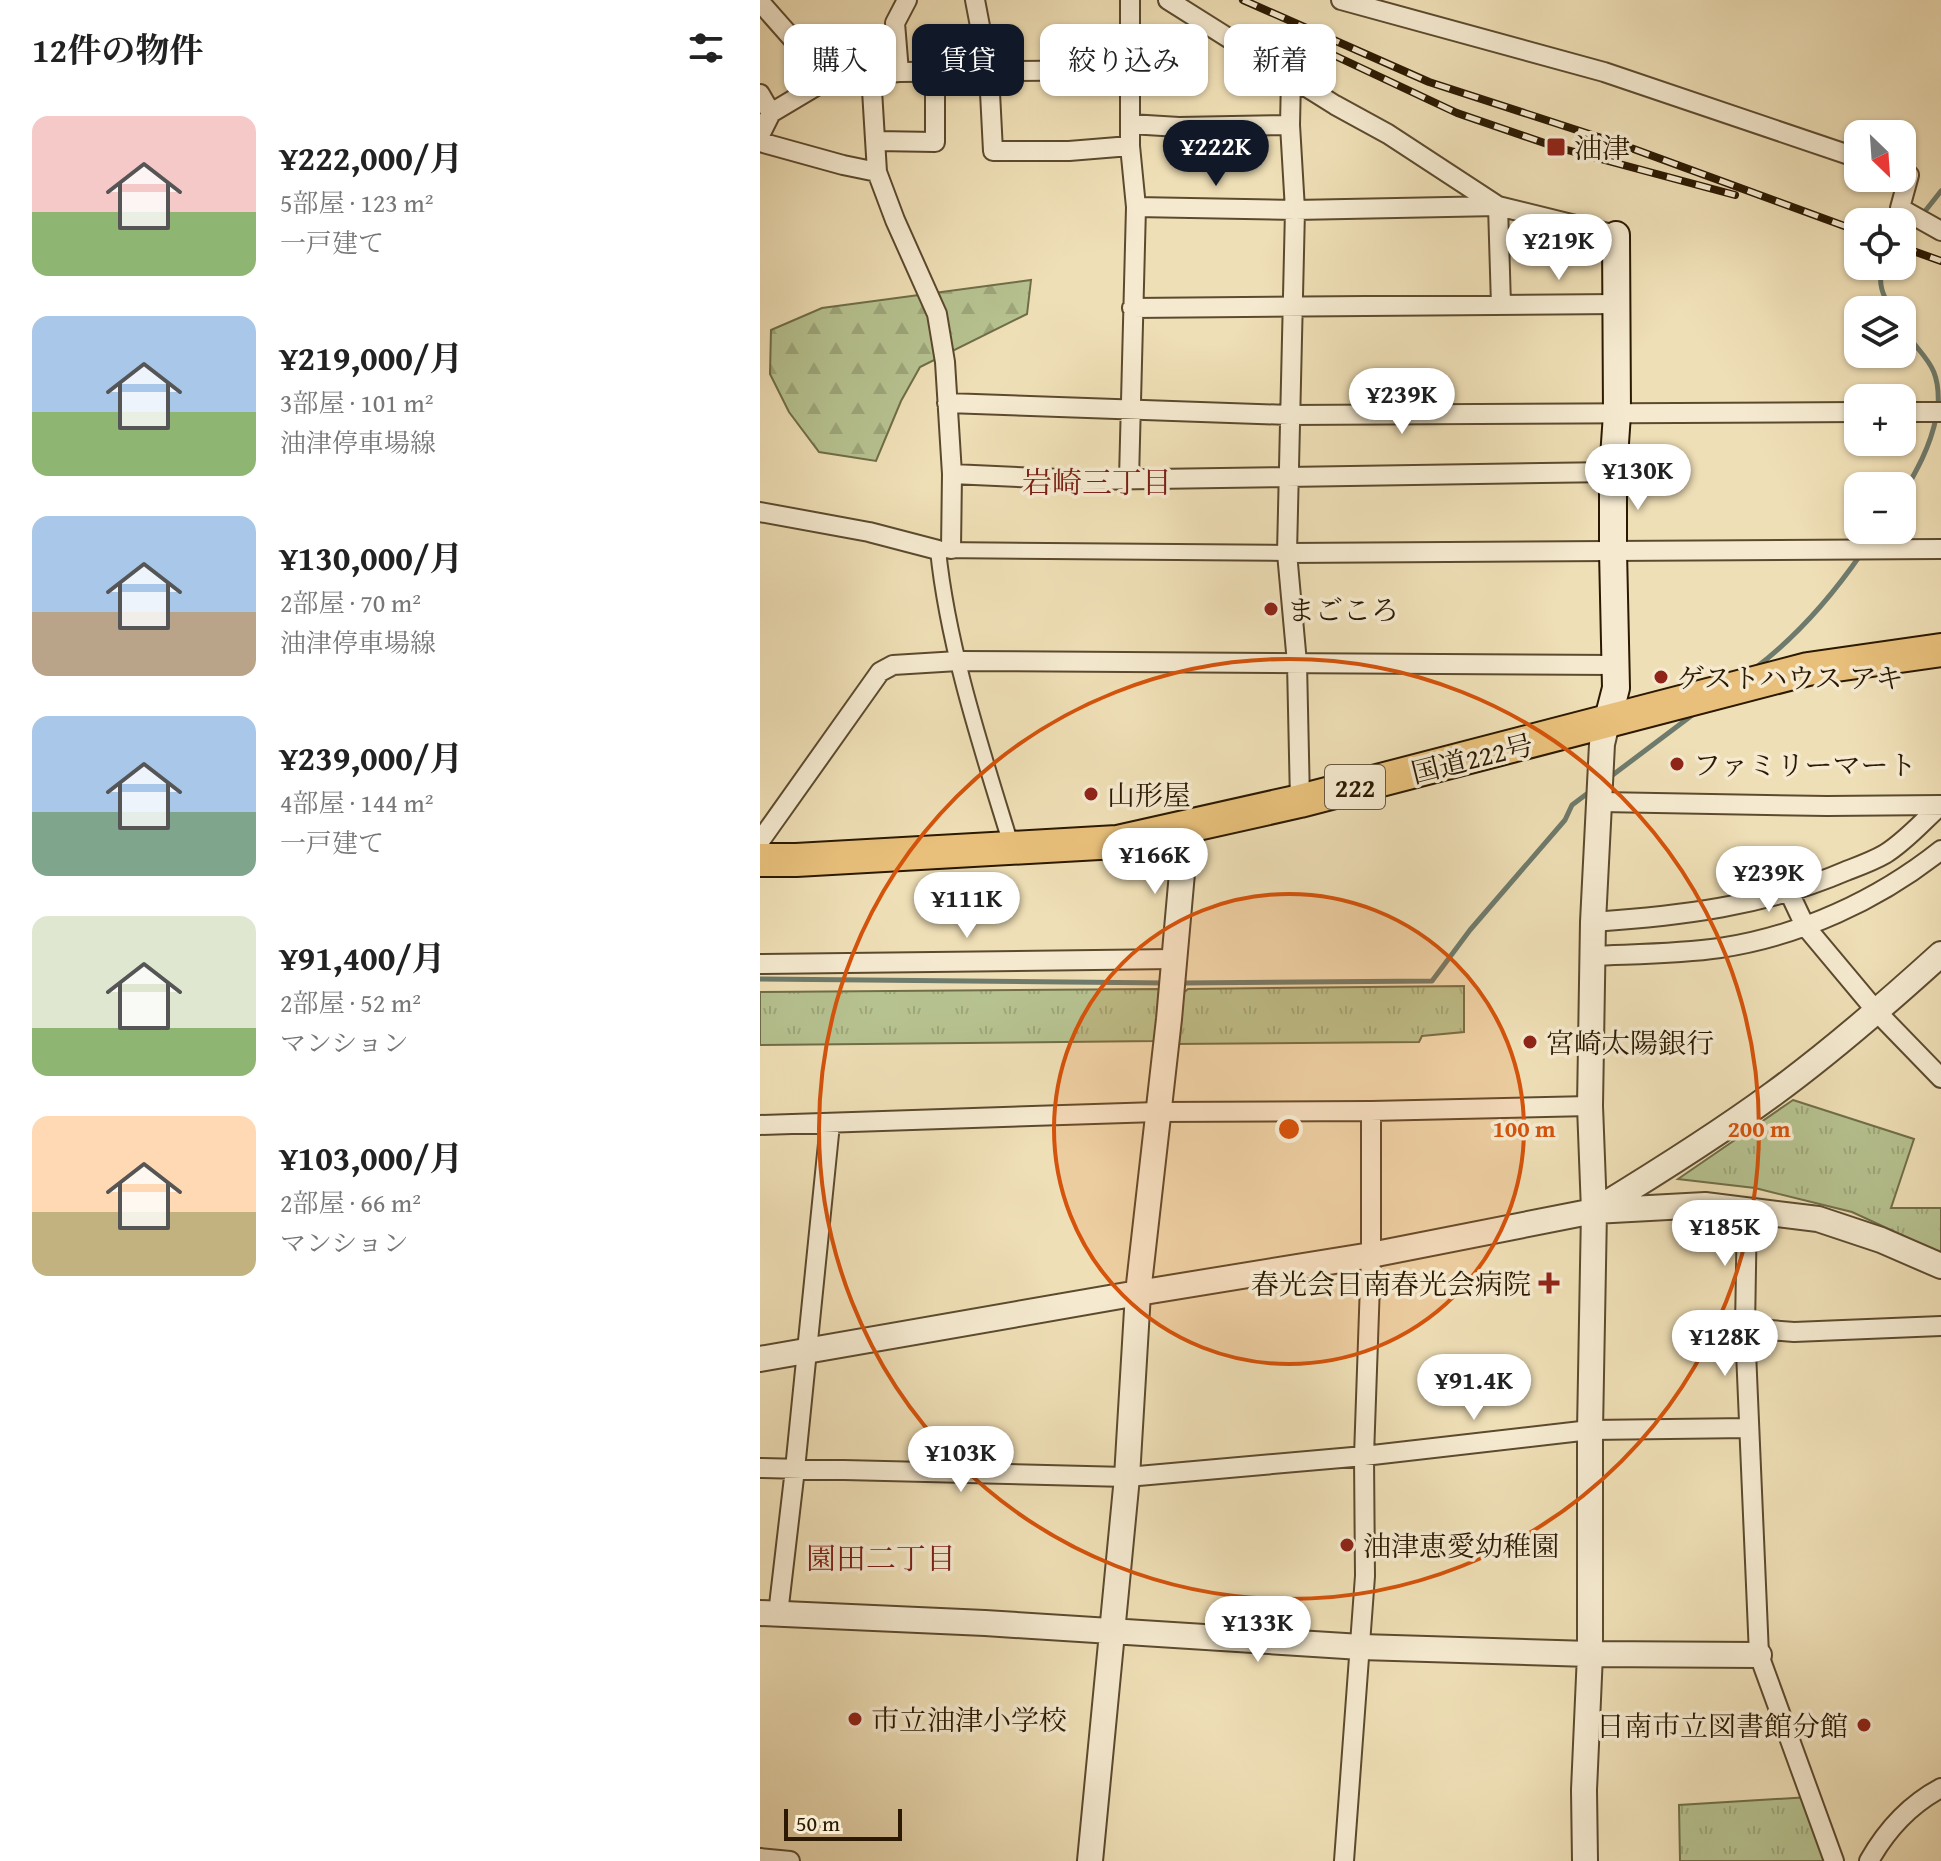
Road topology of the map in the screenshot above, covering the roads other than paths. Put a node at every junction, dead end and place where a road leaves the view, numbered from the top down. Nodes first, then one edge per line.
1 (975, 0) edge
2 (1130, 0) edge
3 (1168, 0) edge
4 (1341, 0) edge
5 (898, 4) edge
6 (767, 5) edge
7 (980, 24) edge
8 (1129, 24) edge
9 (784, 26) edge
10 (1224, 35) edge
11 (896, 72) edge
12 (899, 72) junction
13 (912, 72) edge
14 (760, 94) edge
15 (800, 96) edge
16 (873, 96) edge
17 (935, 96) edge
18 (990, 96) edge
19 (1129, 96) edge
20 (1291, 96) edge
21 (1323, 96) edge
22 (771, 113) junction
23 (1130, 124) junction
24 (1290, 125) junction
25 (760, 135) edge
26 (877, 141) junction
27 (760, 142) edge
28 (1130, 146) junction
29 (1844, 153) edge
30 (877, 172) junction
31 (1904, 192) edge
32 (1498, 206) junction
33 (1136, 207) junction
34 (1295, 210) junction
35 (1941, 231) edge
36 (1616, 235) joint
37 (1617, 304) junction
38 (1501, 305) junction
39 (1132, 308) junction
40 (1291, 308) junction
41 (947, 403) junction
42 (1130, 409) junction
43 (1844, 412) edge
44 (1916, 412) edge
45 (1941, 412) edge
46 (1617, 414) junction
47 (1289, 415) junction
48 (1613, 472) junction
49 (952, 474) junction
50 (1289, 477) junction
51 (1129, 479) junction
52 (760, 512) edge
53 (1941, 549) edge
54 (944, 550) junction
55 (1613, 551) junction
56 (1287, 553) junction
57 (1941, 650) edge
58 (958, 661) junction
59 (1297, 663) junction
60 (1616, 665) junction
61 (1607, 723) junction
62 (1300, 801) junction
63 (1601, 802) junction
64 (1941, 805) edge
65 (1186, 828) junction
66 (760, 841) edge
67 (1012, 848) junction
68 (1941, 850) edge
69 (760, 860) edge
70 (1789, 892) junction
71 (1593, 922) junction
72 (1805, 926) junction
73 (1941, 954) edge
74 (1592, 956) junction
75 (760, 964) edge
76 (1172, 965) junction
77 (1877, 1012) junction
78 (1941, 1078) edge
79 (1590, 1106) junction
80 (1371, 1111) junction
81 (1157, 1112) junction
82 (830, 1124) junction
83 (760, 1125) edge
84 (1747, 1209) junction
85 (1594, 1211) junction
86 (1371, 1255) junction
87 (1941, 1266) edge
88 (1138, 1293) junction
89 (1941, 1326) edge
90 (1745, 1328) junction
91 (806, 1353) junction
92 (760, 1359) edge
93 (1748, 1428) junction
94 (1590, 1430) junction
95 (1364, 1456) junction
96 (760, 1468) edge
97 (795, 1469) junction
98 (1127, 1477) junction
99 (769, 1614) edge
100 (1113, 1631) junction
101 (1361, 1647) junction
102 (1590, 1654) junction
103 (1759, 1655) junction
104 (1941, 1788) edge
105 (760, 1858) edge
106 (790, 1861) edge
107 (1090, 1861) edge
108 (1344, 1861) edge
109 (1585, 1861) edge
110 (1834, 1861) edge
111 (1869, 1861) edge

1 - 7 street
2 - 8 street
3 - 10 street
4 - 29 street
5 - 12 street
6 - 9 street
11 - 12 street
12 - 13 street
14 - 22 street
15 - 22 street
16 - 26 street
17 - 26 street
18 - 28 street
19 - 23 street
20 - 24 street
21 - 32 street
22 - 25 street
23 - 24 street
23 - 28 street
24 - 34 street
26 - 30 street
27 - 30 street
28 - 33 street
30 - 41 street
31 - 35 street
32 - 34 street
32 - 36 street
32 - 38 street
33 - 34 street
33 - 39 street
34 - 40 street
36 - 37 main road
37 - 38 street
37 - 46 main road
38 - 40 street
39 - 40 street
39 - 42 street
40 - 47 street
41 - 42 street
41 - 49 street
42 - 47 street
42 - 51 street
43 - 46 street
44 - 45 street
46 - 47 street
46 - 48 main road
47 - 50 street
48 - 50 street
48 - 55 main road
49 - 51 street
49 - 54 street
50 - 51 street
50 - 56 street
52 - 54 street
53 - 55 street
54 - 56 street
54 - 58 street
55 - 56 street
55 - 60 main road
56 - 59 street
57 - 61 highway, 国道222号 / 222
58 - 59 street
58 - 66 street
58 - 67 street
59 - 60 street
59 - 62 street
60 - 61 main road
61 - 62 highway, 国道222号 / 222
61 - 63 street
62 - 65 highway, 国道222号 / 222
63 - 64 street
63 - 71 street
64 - 70 street
65 - 67 highway, 国道222号 / 222
65 - 76 street
67 - 69 highway, 国道222号 / 222
68 - 72 street
70 - 71 street
70 - 72 street
71 - 74 street
72 - 74 street
72 - 77 street
73 - 77 street
74 - 79 street
75 - 76 street
76 - 81 street
77 - 78 street
77 - 85 street
79 - 80 street
79 - 85 street
80 - 81 street
80 - 86 street
81 - 82 street
81 - 88 street
82 - 83 street
82 - 91 street
84 - 85 street
84 - 87 street
84 - 90 street
85 - 86 street
85 - 94 street
86 - 88 street
86 - 95 street
88 - 91 street
88 - 98 street
89 - 90 street
90 - 93 street
91 - 92 street
91 - 97 street
93 - 94 street
93 - 103 street
94 - 95 street
94 - 102 street
95 - 98 street
95 - 101 street
96 - 97 street
97 - 98 street
97 - 99 street
98 - 100 street
99 - 100 street
100 - 101 street
100 - 107 street
101 - 102 street
101 - 108 street
102 - 103 street
102 - 109 street
103 - 110 street
104 - 111 street
105 - 106 street

